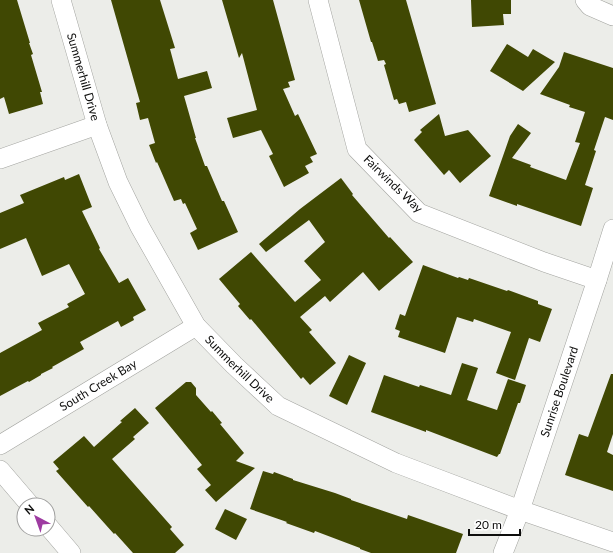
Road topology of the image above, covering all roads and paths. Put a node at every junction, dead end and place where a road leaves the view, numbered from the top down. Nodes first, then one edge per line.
1 (61, 0) edge
2 (318, 0) edge
3 (585, 0) edge
4 (613, 16) edge
5 (97, 125) junction
6 (0, 159) edge
7 (613, 229) edge
8 (597, 280) junction
9 (196, 326) junction
10 (0, 445) edge
11 (0, 470) edge
12 (23, 497) edge
13 (520, 510) junction
14 (56, 535) edge
15 (613, 542) edge
16 (71, 553) edge
17 (503, 553) edge

1 - 5 street, Summerhill Drive
2 - 8 street, Fairwinds Way
3 - 4 street
5 - 6 street
5 - 9 street, Summerhill Drive
7 - 8 street, Sunrise Boulevard
8 - 13 street, Sunrise Boulevard
9 - 10 street, South Creek Bay
9 - 13 street, Summerhill Drive
11 - 12 street
13 - 15 street, Summerhill Drive
13 - 17 street, Sunrise Boulevard
14 - 16 street

